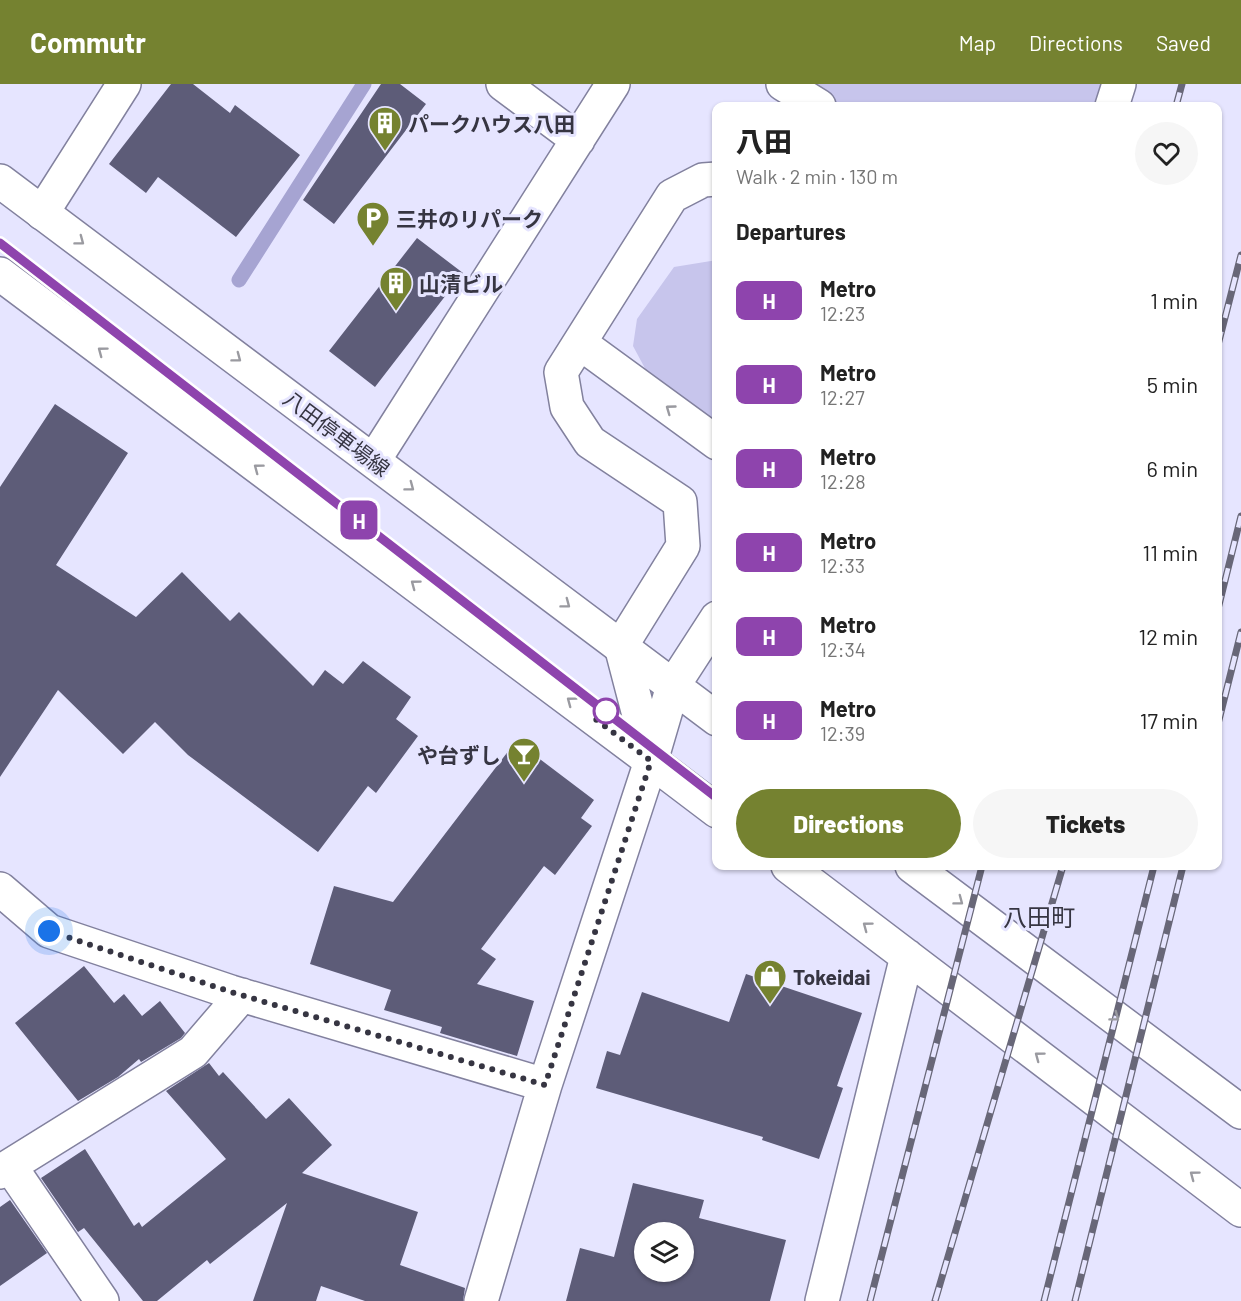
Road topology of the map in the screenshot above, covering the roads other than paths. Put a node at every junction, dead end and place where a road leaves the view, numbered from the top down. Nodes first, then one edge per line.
1 (124, 84) edge
2 (503, 84) edge
3 (613, 84) edge
4 (783, 84) edge
5 (1119, 84) edge
6 (812, 102) edge
7 (1113, 102) edge
8 (578, 140) junction
9 (712, 179) edge
10 (0, 181) edge
11 (42, 213) junction
12 (1, 277) edge
13 (580, 343) junction
14 (712, 439) edge
15 (374, 460) junction
16 (712, 626) edge
17 (621, 646) junction
18 (673, 686) junction
19 (712, 715) edge
20 (651, 761) junction
21 (712, 807) edge
22 (793, 870) edge
23 (917, 870) edge
24 (0, 889) edge
25 (907, 956) junction
26 (242, 995) junction
27 (545, 1085) junction
28 (1240, 1105) edge
29 (5, 1169) edge
30 (1241, 1210) edge
31 (102, 1301) edge
32 (481, 1301) edge
33 (822, 1301) edge

1 - 11 street
2 - 8 street
3 - 8 street
4 - 6 street
5 - 7 street
8 - 15 street
9 - 13 street
10 - 11 street, 八田停車場線
11 -> 15 street, 八田停車場線
20 -> 12 street
14 -> 13 street
13 - 17 street
15 -> 17 street, 八田停車場線
16 - 18 street
17 - 18 street, 八田停車場線
17 - 20 street
18 - 19 street, 八田停車場線
18 - 20 street
20 - 21 street
20 - 27 street
25 -> 22 street
23 -> 28 street
24 - 26 street
30 -> 25 street
25 - 33 street
26 - 27 street
26 - 29 street
27 - 32 street
29 - 31 street

